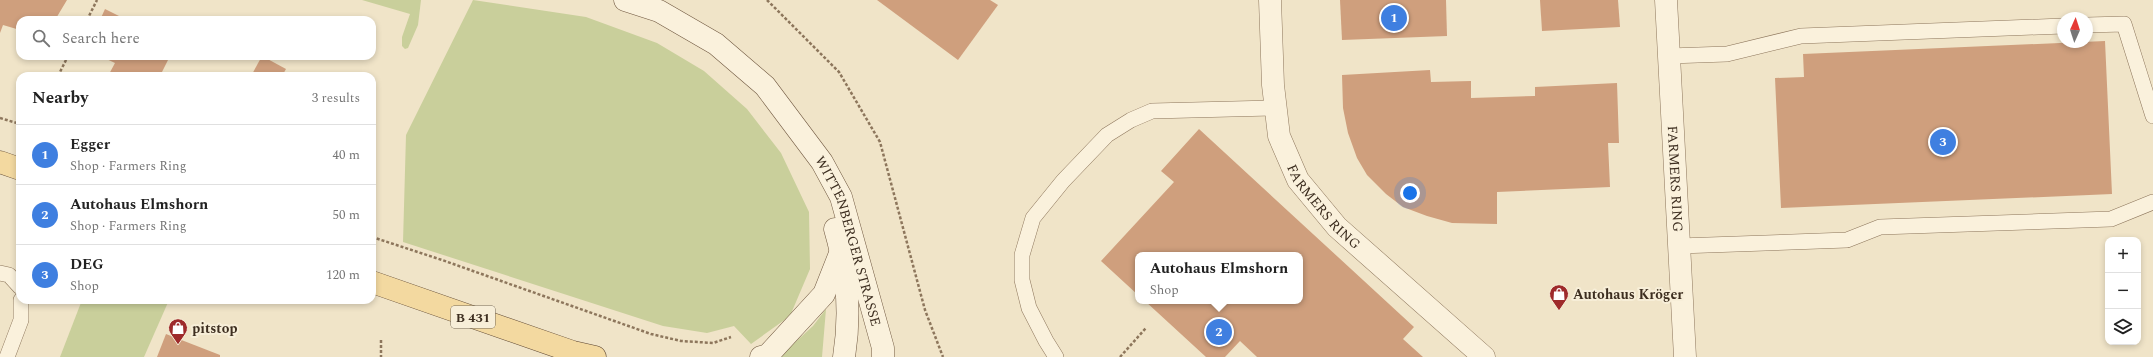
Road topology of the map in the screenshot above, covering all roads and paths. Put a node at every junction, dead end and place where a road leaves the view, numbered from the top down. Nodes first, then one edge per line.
1 (98, 0) edge
2 (626, 0) edge
3 (768, 0) edge
4 (1270, 0) edge
5 (1666, 0) edge
6 (89, 16) edge
7 (2093, 25) edge
8 (2057, 26) edge
9 (1669, 56) junction
10 (66, 60) edge
11 (60, 72) edge
12 (1276, 108) junction
13 (2153, 116) edge
14 (0, 118) edge
15 (16, 123) edge
16 (799, 132) junction
17 (0, 162) edge
18 (16, 168) edge
19 (2153, 202) edge
20 (376, 238) edge
21 (1679, 246) junction
22 (841, 250) junction
23 (0, 273) edge
24 (16, 283) edge
25 (376, 283) edge
26 (21, 304) edge
27 (1146, 328) dead end
28 (731, 337) dead end
29 (380, 340) dead end
30 (885, 354) edge
31 (576, 355) edge
32 (7, 357) edge
33 (381, 357) edge
34 (595, 357) edge
35 (761, 357) edge
36 (844, 357) edge
37 (942, 357) edge
38 (1056, 357) edge
39 (1120, 357) edge
40 (1484, 357) edge
41 (1685, 357) edge

1 - 6 path
2 - 16 main road, WITTENBERGER STRASSE
3 - 37 path
4 - 12 main road, FARMERS RING
5 - 9 main road, FARMERS RING
7 - 13 lane
8 - 9 lane
9 - 21 main road, FARMERS RING
10 - 11 path
12 - 38 lane
12 - 40 main road, FARMERS RING
14 - 15 path
16 - 22 main road, WITTENBERGER STRASSE
16 - 30 main road, WITTENBERGER STRASSE
17 - 18 main road
19 - 21 lane
20 - 28 path
21 - 41 main road, FARMERS RING
22 - 35 main road
22 - 36 main road, WITTENBERGER STRASSE
23 - 24 lane
25 - 31 main road, B 431
26 - 32 lane
27 - 39 path
29 - 33 path
31 - 34 main road, B 431

